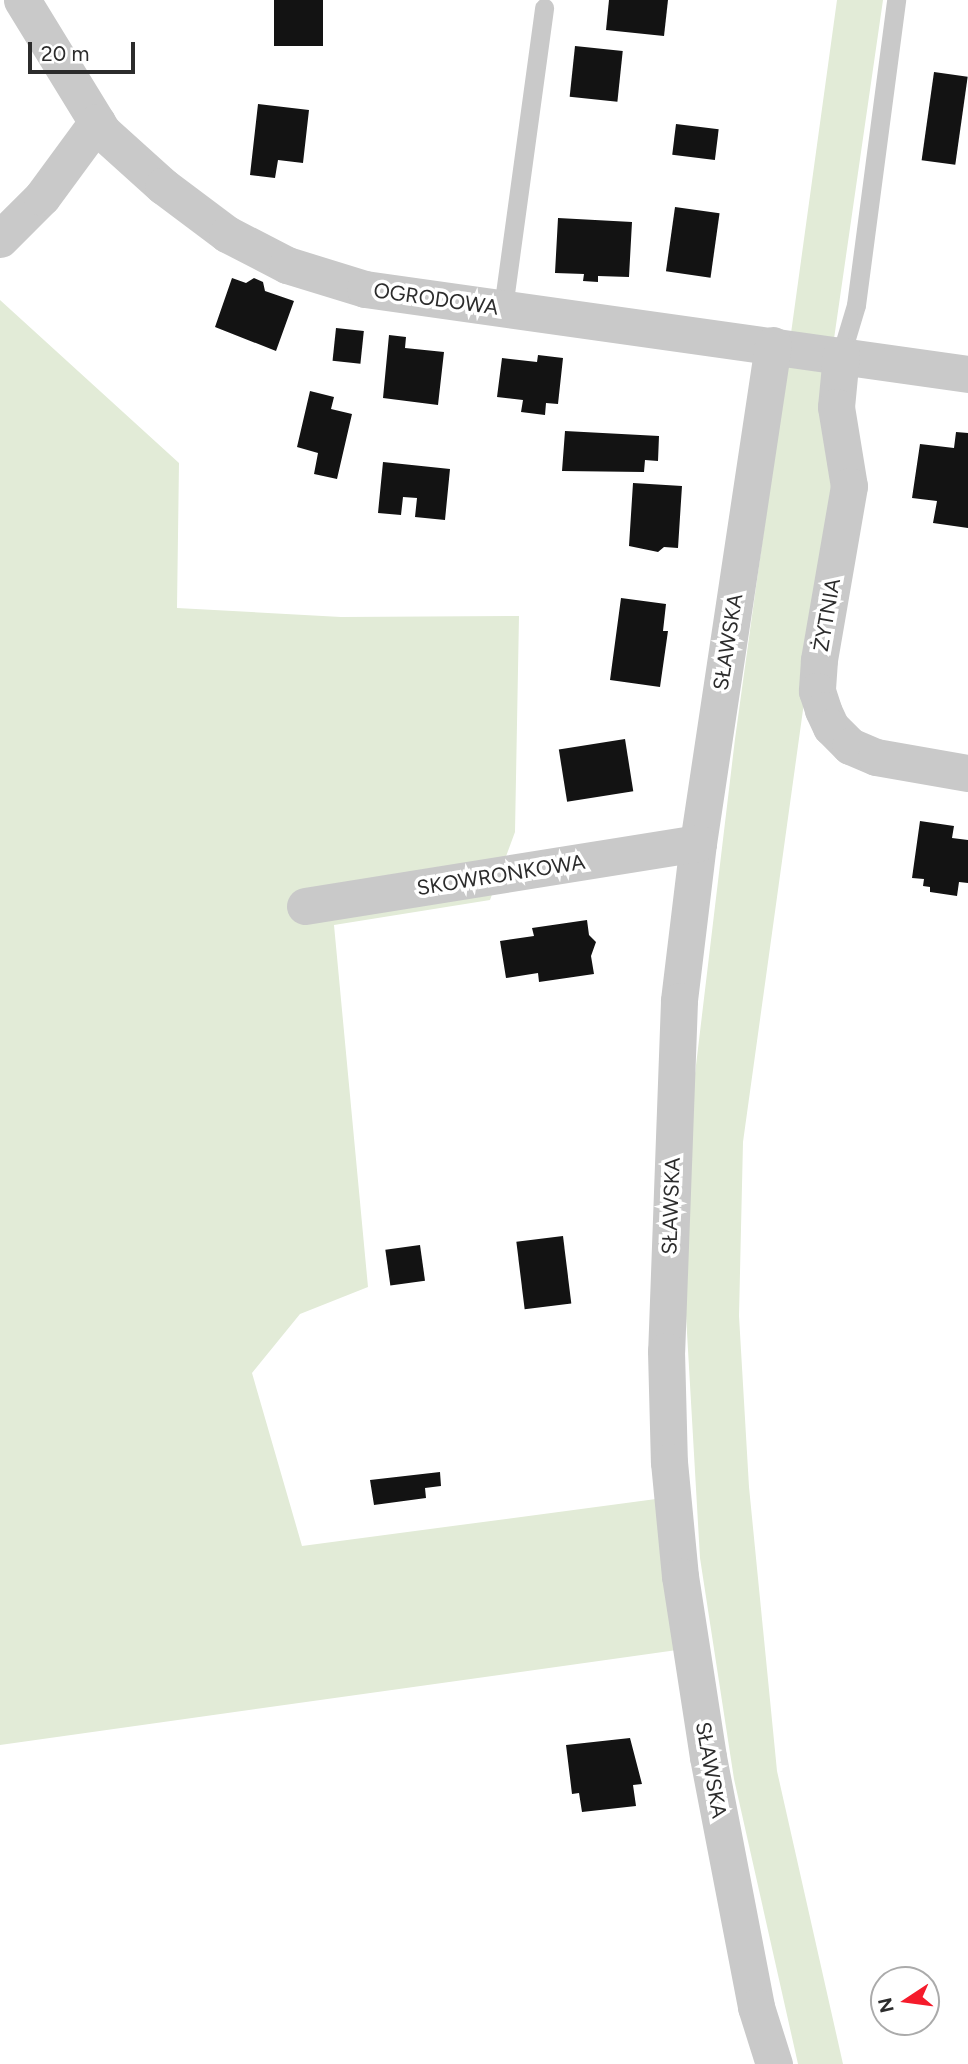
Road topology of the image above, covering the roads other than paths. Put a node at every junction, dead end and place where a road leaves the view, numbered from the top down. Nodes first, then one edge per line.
1 (22, 0) edge
2 (896, 0) edge
3 (544, 8) dead end
4 (97, 122) junction
5 (0, 239) edge
6 (503, 308) junction
7 (773, 345) junction
8 (841, 355) junction
9 (968, 374) edge
10 (968, 773) edge
11 (698, 842) junction
12 (305, 906) dead end
13 (774, 2064) edge

1 - 4 street, OGRODOWA
2 - 8 lane
3 - 6 lane
4 - 5 street
4 - 6 street, OGRODOWA
6 - 7 street, OGRODOWA
7 - 8 street, OGRODOWA
7 - 11 street, SŁAWSKA
8 - 9 street, OGRODOWA
8 - 10 street, ŻYTNIA
11 - 12 street, SKOWRONKOWA
11 - 13 street, SŁAWSKA

